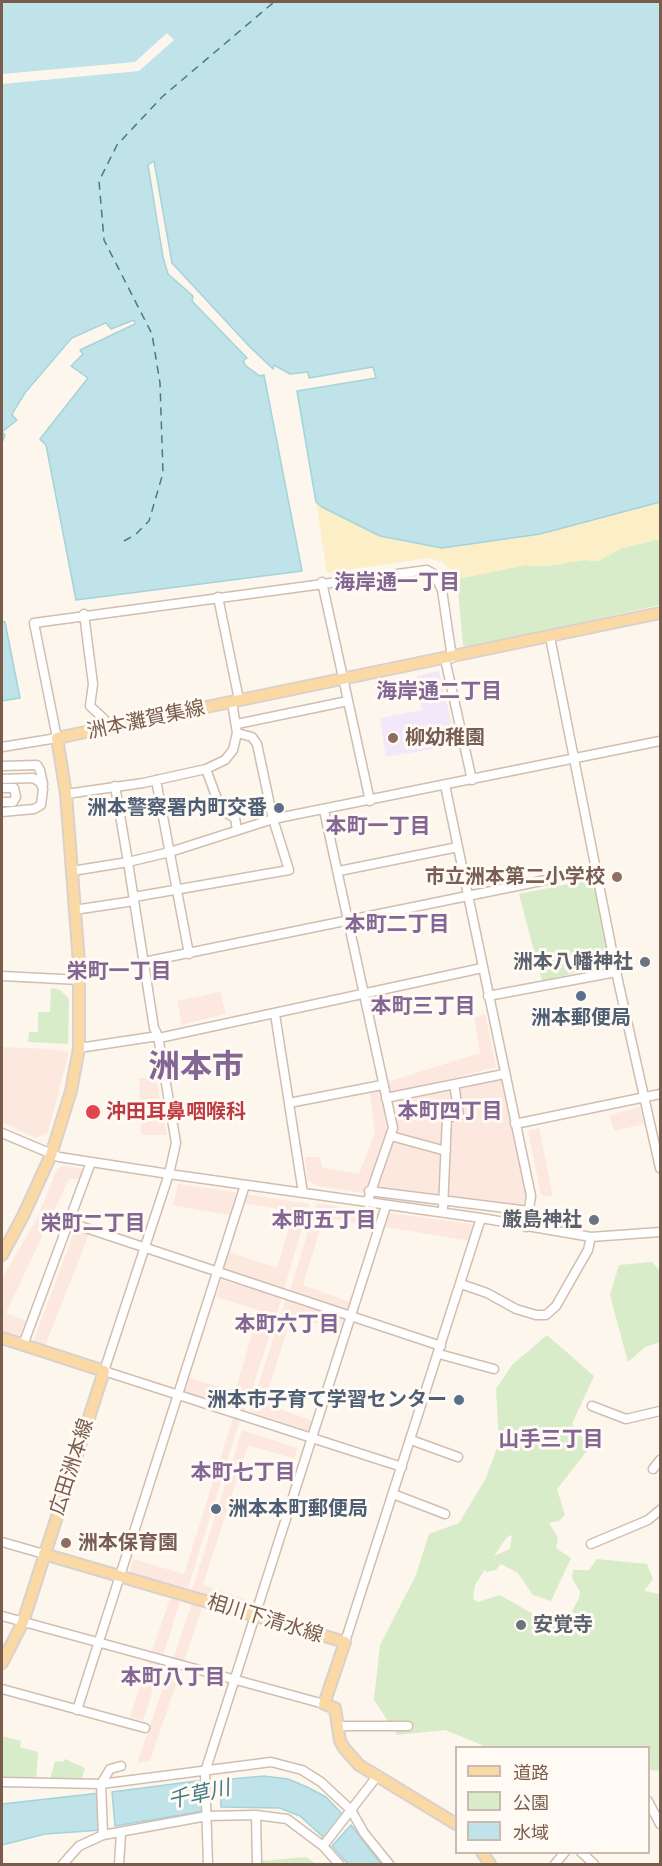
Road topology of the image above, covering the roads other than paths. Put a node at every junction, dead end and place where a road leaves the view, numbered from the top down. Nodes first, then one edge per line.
1 (322, 582) junction
2 (218, 597) junction
3 (660, 613) edge
4 (84, 614) junction
5 (550, 637) junction
6 (448, 658) junction
7 (343, 679) junction
8 (236, 701) junction
9 (348, 701) junction
10 (105, 728) junction
11 (237, 728) junction
12 (57, 738) junction
13 (660, 741) edge
14 (2, 747) edge
15 (574, 759) junction
16 (2, 766) edge
17 (206, 770) junction
18 (2, 779) edge
19 (156, 780) junction
20 (472, 780) junction
21 (43, 784) junction
22 (445, 785) junction
23 (115, 786) junction
24 (2, 788) edge
25 (66, 794) junction
26 (370, 801) junction
27 (2, 802) edge
28 (324, 810) junction
29 (2, 812) edge
30 (273, 819) junction
31 (237, 830) junction
32 (458, 847) junction
33 (170, 852) junction
34 (128, 862) junction
35 (596, 870) junction
36 (72, 871) junction
37 (339, 872) junction
38 (177, 890) junction
39 (468, 896) junction
40 (134, 899) junction
41 (74, 910) junction
42 (349, 922) junction
43 (189, 954) junction
44 (144, 962) junction
45 (482, 968) junction
46 (616, 972) junction
47 (2, 976) edge
48 (80, 980) junction
49 (365, 992) junction
50 (488, 996) junction
51 (275, 1014) junction
52 (158, 1037) junction
53 (79, 1048) junction
54 (504, 1074) junction
55 (454, 1084) junction
56 (382, 1085) junction
57 (660, 1094) edge
58 (386, 1098) junction
59 (643, 1098) junction
60 (289, 1103) junction
61 (515, 1124) junction
62 (2, 1133) edge
63 (391, 1136) junction
64 (446, 1151) junction
65 (51, 1155) junction
66 (91, 1162) junction
67 (46, 1166) junction
68 (660, 1168) edge
69 (169, 1174) junction
70 (246, 1185) junction
71 (369, 1191) junction
72 (303, 1193) junction
73 (367, 1203) junction
74 (443, 1203) junction
75 (386, 1206) junction
76 (529, 1211) junction
77 (481, 1218) junction
78 (68, 1222) junction
79 (526, 1227) junction
80 (660, 1232) edge
81 (591, 1237) junction
82 (143, 1249) junction
83 (2, 1255) edge
84 (2, 1264) edge
85 (219, 1273) junction
86 (461, 1284) junction
87 (351, 1316) junction
88 (2, 1338) edge
89 (23, 1345) junction
90 (440, 1350) junction
91 (494, 1369) dead end
92 (104, 1371) junction
93 (178, 1394) junction
94 (592, 1406) dead end
95 (660, 1411) edge
96 (311, 1438) junction
97 (411, 1440) junction
98 (458, 1457) dead end
99 (660, 1460) edge
100 (402, 1467) junction
101 (653, 1468) dead end
102 (393, 1494) junction
103 (660, 1510) edge
104 (445, 1514) dead end
105 (2, 1542) edge
106 (591, 1544) dead end
107 (44, 1554) junction
108 (120, 1577) junction
109 (2, 1616) edge
110 (254, 1616) junction
111 (23, 1622) junction
112 (345, 1642) junction
113 (98, 1644) junction
114 (2, 1663) edge
115 (234, 1680) junction
116 (2, 1689) edge
117 (324, 1704) junction
118 (77, 1710) junction
119 (338, 1726) junction
120 (408, 1726) dead end
121 (145, 1728) dead end
122 (121, 1766) dead end
123 (205, 1772) junction
124 (378, 1775) junction
125 (2, 1782) edge
126 (101, 1784) junction
127 (650, 1805) edge
128 (351, 1810) junction
129 (256, 1815) junction
130 (207, 1816) junction
131 (455, 1823) edge
132 (660, 1824) edge
133 (121, 1834) junction
134 (103, 1836) junction
135 (323, 1846) junction
136 (63, 1864) edge
137 (119, 1864) edge
138 (208, 1864) edge
139 (257, 1864) edge
140 (339, 1864) edge
141 (389, 1864) edge

1 - 2 street
1 - 6 street
1 - 7 street
2 - 4 street
2 - 8 street
3 - 5 main road, 洲本灘賀集線
4 - 10 street
4 - 12 street
5 - 6 main road, 洲本灘賀集線
5 - 15 street
6 - 7 main road, 洲本灘賀集線
6 - 20 street
7 - 8 main road, 洲本灘賀集線
7 - 9 street
8 - 10 main road, 洲本灘賀集線
8 - 11 street
9 - 11 street
9 - 26 street
10 - 12 main road, 洲本灘賀集線
11 - 17 street
11 - 30 street
12 - 14 street
12 - 25 main road
13 - 15 street
15 - 20 street
15 - 35 street
16 - 21 street
17 - 19 street
17 - 31 street
18 - 21 street
19 - 23 street
19 - 33 street
20 - 22 street
21 - 29 street
22 - 26 street
22 - 32 street
23 - 25 street
23 - 34 street
24 - 27 street
25 - 36 main road
26 - 28 street
28 - 30 street
28 - 37 street
30 - 31 street
30 - 38 street
31 - 33 street
32 - 37 street
32 - 39 street
33 - 34 street
33 - 38 street
34 - 36 street
34 - 40 street
35 - 39 street
35 - 46 street
36 - 41 main road
37 - 42 street
38 - 40 street
38 - 43 street
39 - 42 street
39 - 45 street
40 - 41 street
40 - 44 street
41 - 48 main road
42 - 43 street
42 - 49 street
43 - 44 street
44 - 52 street
45 - 49 street
45 - 50 street
46 - 50 street
46 - 59 street
47 - 48 street
48 - 53 main road
49 - 51 street
49 - 56 street
50 - 54 street
51 - 52 street
51 - 60 street
52 - 53 street
52 - 69 street
53 - 65 main road
54 - 55 street
54 - 61 street
55 - 58 street
55 - 64 street
56 - 58 street
56 - 60 street
57 - 59 street
58 - 63 street
59 - 61 street
59 - 68 street
60 - 72 street
61 - 76 street
62 - 65 street
63 - 64 street
63 - 71 street
64 - 74 street
65 - 66 street
65 - 67 main road
66 - 69 street
66 - 78 street
67 - 83 main road
67 - 84 main road
69 - 70 street
69 - 82 street
70 - 72 street
70 - 85 street
71 - 73 street
71 - 74 street
72 - 73 street
73 - 75 street
74 - 76 street
75 - 77 street
75 - 87 street
76 - 79 street
77 - 79 street
77 - 86 street
78 - 82 street
78 - 89 street
79 - 81 street
80 - 81 street
81 - 86 street
82 - 85 street
82 - 92 street
85 - 87 street
85 - 93 street
86 - 90 street
87 - 90 street
87 - 96 street
88 - 89 main road
89 - 92 main road
90 - 91 street
90 - 97 street
92 - 93 street
92 - 107 main road, 広田洲本線
93 - 96 street
93 - 108 street
94 - 95 street
96 - 100 street
96 - 110 street
97 - 98 street
97 - 100 street
99 - 101 street
100 - 102 street
102 - 104 street
102 - 112 street
103 - 106 street
105 - 107 street
107 - 108 main road, 相川下清水線
107 - 111 main road, 広田洲本線
108 - 110 main road, 相川下清水線
108 - 113 street
109 - 111 street
110 - 112 main road, 相川下清水線
110 - 115 street
111 - 113 street
111 - 114 main road, 広田洲本線
112 - 117 main road, 相川下清水線
113 - 115 street
113 - 118 street
115 - 117 street
115 - 123 street
116 - 118 street
117 - 119 main road
118 - 121 street
119 - 120 street
119 - 124 main road
122 - 126 street
123 - 126 street
123 - 128 street
123 - 130 street
124 - 128 street
124 - 131 main road
125 - 126 street
126 - 134 street
127 - 132 street
128 - 135 street
128 - 141 street
129 - 130 street
129 - 135 street
129 - 139 street
130 - 133 street
130 - 138 street
133 - 134 street
133 - 137 street
134 - 136 street
135 - 140 street

